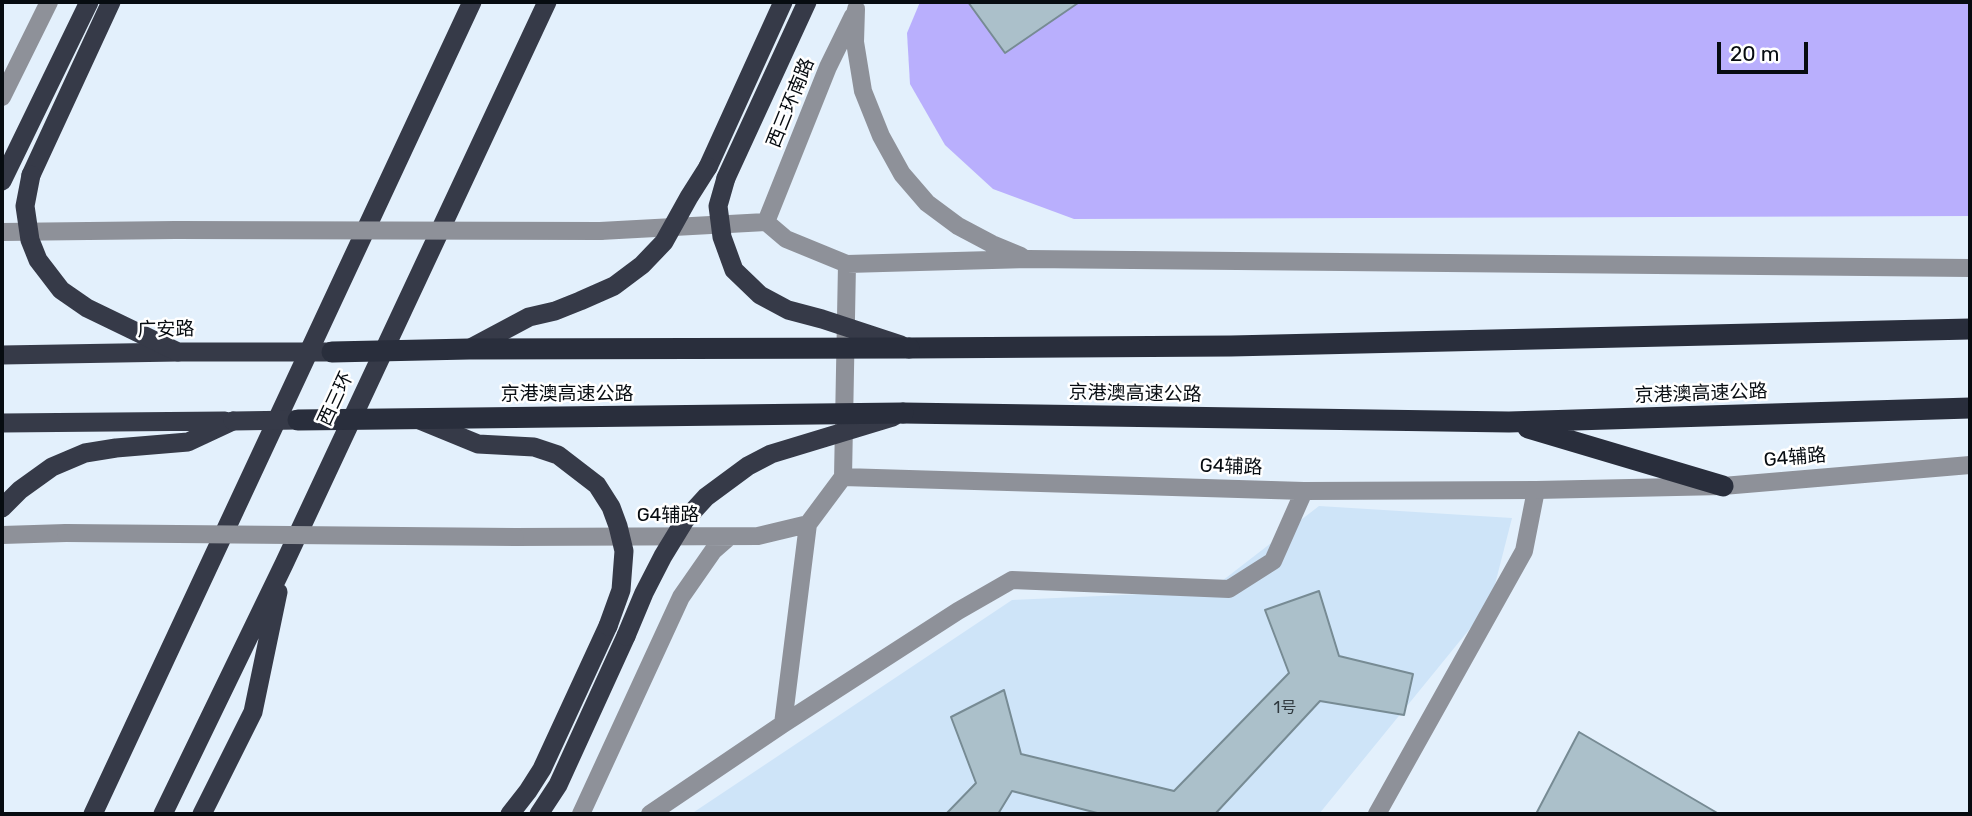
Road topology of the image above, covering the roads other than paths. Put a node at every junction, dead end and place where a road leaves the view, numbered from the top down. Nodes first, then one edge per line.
1 (49, 2) edge
2 (89, 2) edge
3 (111, 2) edge
4 (472, 2) edge
5 (547, 2) edge
6 (783, 2) edge
7 (807, 2) edge
8 (858, 6) edge
9 (2, 97) edge
10 (5, 175) edge
11 (766, 222) junction
12 (2, 232) edge
13 (1028, 258) junction
14 (847, 264) junction
15 (1970, 268) edge
16 (1970, 329) edge
17 (909, 348) junction
18 (469, 349) junction
19 (178, 352) junction
20 (332, 352) joint
21 (2, 355) edge
22 (1970, 408) edge
23 (904, 413) junction
24 (416, 419) junction
25 (298, 420) joint
26 (233, 421) junction
27 (2, 422) edge
28 (1510, 422) junction
29 (1970, 465) edge
30 (843, 477) junction
31 (1723, 486) junction
32 (1304, 491) junction
33 (1536, 491) junction
34 (2, 508) edge
35 (808, 524) junction
36 (2, 535) edge
37 (729, 537) junction
38 (284, 564) junction
39 (783, 724) junction
40 (93, 814) edge
41 (163, 814) edge
42 (202, 814) edge
43 (510, 814) edge
44 (539, 814) edge
45 (581, 814) edge
46 (650, 814) edge
47 (1377, 814) edge

1 - 9 street
2 - 10 highway
3 - 19 highway, bridge
4 - 40 highway
5 - 38 highway, 西三环
6 - 18 highway, bridge
7 - 17 highway, bridge
8 - 11 street, 西三环南路
8 - 13 street
11 - 12 street, bridge
11 - 14 street
13 - 14 street
13 - 15 street
14 - 30 street
16 - 17 highway
17 - 18 highway, bridge
18 - 20 highway, bridge
19 - 20 highway, 广安路, bridge
19 - 21 highway, 广安路
22 - 28 highway, 京港澳高速公路
23 - 24 highway, 京港澳高速公路, bridge
23 - 28 highway, 京港澳高速公路
23 - 44 highway, bridge
24 - 25 highway, 京港澳高速公路, bridge
24 - 43 highway, bridge
25 - 26 highway, bridge
26 - 27 highway
26 - 34 highway
28 - 31 highway
29 - 31 street, G4辅路
30 - 32 street, G4辅路
30 - 35 street
31 - 33 street, G4辅路
32 - 33 street, G4辅路
32 - 39 street
33 - 47 street
35 - 37 street, G4辅路
35 - 39 street
36 - 37 street, G4辅路, bridge
37 - 45 street
38 - 41 highway, 西三环
38 - 42 highway
39 - 46 street

